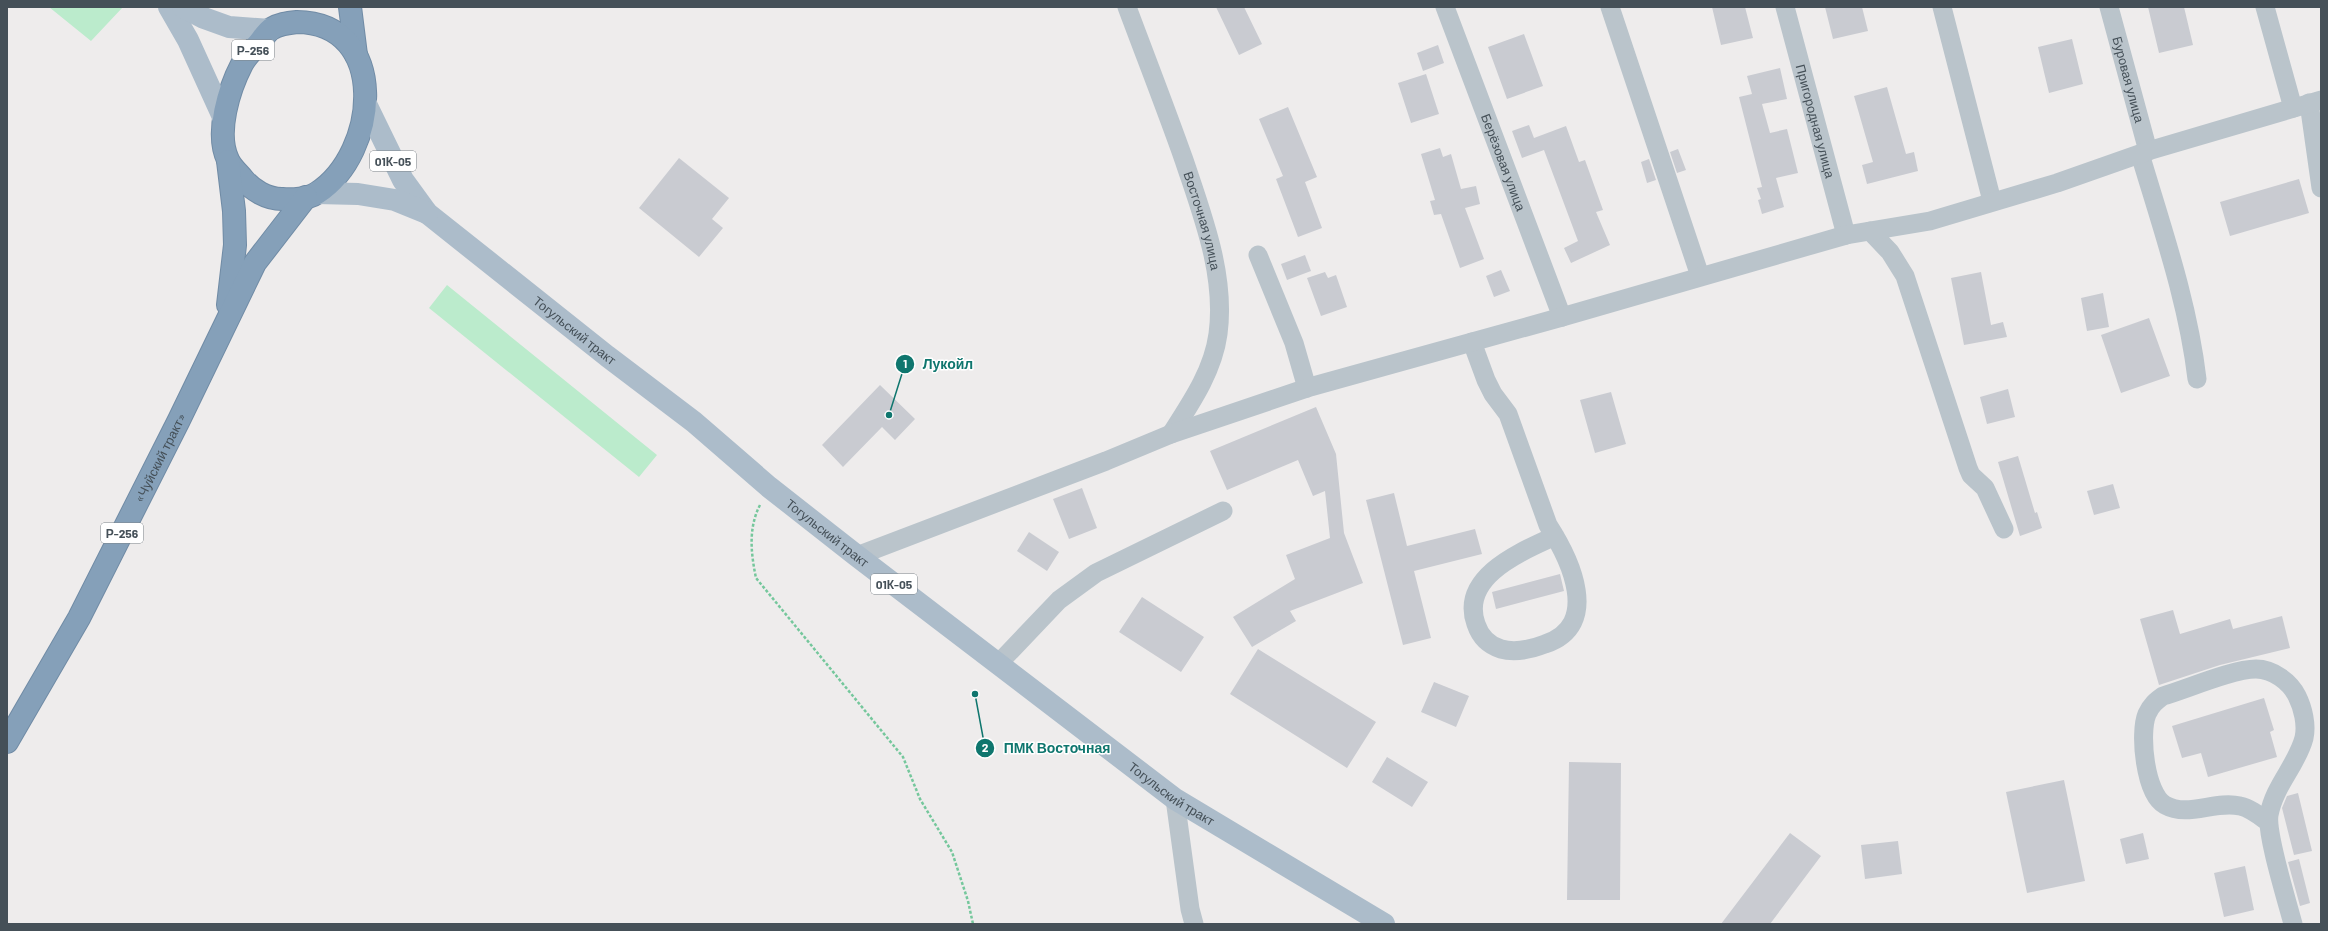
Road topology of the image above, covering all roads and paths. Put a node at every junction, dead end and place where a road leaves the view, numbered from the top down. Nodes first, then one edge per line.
1 (169, 7) edge
2 (183, 7) edge
3 (350, 7) edge
4 (1127, 7) edge
5 (1445, 7) edge
6 (1610, 7) edge
7 (1785, 7) edge
8 (1942, 7) edge
9 (2109, 7) edge
10 (2265, 7) edge
11 (280, 20) edge
12 (356, 55) junction
13 (366, 104) junction
14 (2308, 104) edge
15 (223, 117) junction
16 (2144, 152) junction
17 (228, 160) junction
18 (2321, 188) edge
19 (312, 195) junction
20 (1992, 201) junction
21 (428, 213) junction
22 (1870, 231) junction
23 (1846, 235) junction
24 (1258, 255) dead end
25 (1700, 276) junction
26 (1562, 317) junction
27 (227, 318) junction
28 (1472, 342) junction
29 (2197, 380) dead end
30 (1307, 388) junction
31 (1171, 434) junction
32 (769, 486) junction
33 (1223, 511) dead end
34 (2004, 530) dead end
35 (1555, 536) junction
36 (857, 556) junction
37 (998, 664) junction
38 (7, 742) edge
39 (1175, 799) junction
40 (2268, 822) junction
41 (973, 924) edge
42 (1194, 924) edge
43 (1384, 924) edge
44 (2293, 924) edge

1 - 15 main road
2 - 11 main road
3 - 12 highway, «Чуйский тракт» / Р-256
4 - 31 street, Восточная улица
5 - 26 street, Берёзовая улица
6 - 25 street
7 - 23 street, Пригородная улица
8 - 20 street
9 - 16 street, Буровая улица
10 - 14 street
11 - 12 highway, «Чуйский тракт» / Р-256
11 - 15 highway, «Чуйский тракт» / Р-256
12 - 13 highway, «Чуйский тракт» / Р-256
13 - 19 highway, «Чуйский тракт» / Р-256
13 - 21 main road, 01К-05
14 - 16 street
14 - 18 street
15 - 17 highway, «Чуйский тракт» / Р-256
16 - 20 street
16 - 29 street, Буровая улица
17 - 19 highway, «Чуйский тракт» / Р-256
17 - 27 highway, «Чуйский тракт» / Р-256
19 - 21 main road, 01К-05
19 - 27 highway, «Чуйский тракт» / Р-256
20 - 22 street
21 - 32 main road, Тогульский тракт / 01К-05
22 - 23 street
22 - 34 street
23 - 25 street
24 - 30 street
25 - 26 street
26 - 28 street
27 - 38 highway, «Чуйский тракт» / Р-256
28 - 30 street
28 - 35 street
30 - 31 street
31 - 36 street
32 - 36 main road, Тогульский тракт / 01К-05
32 - 41 path
33 - 37 street
35 - 35 street
36 - 37 main road, Тогульский тракт / 01К-05
37 - 39 main road, Тогульский тракт / 01К-05
39 - 42 street
39 - 43 main road, Тогульский тракт / 01К-05
40 - 40 street
40 - 44 street

